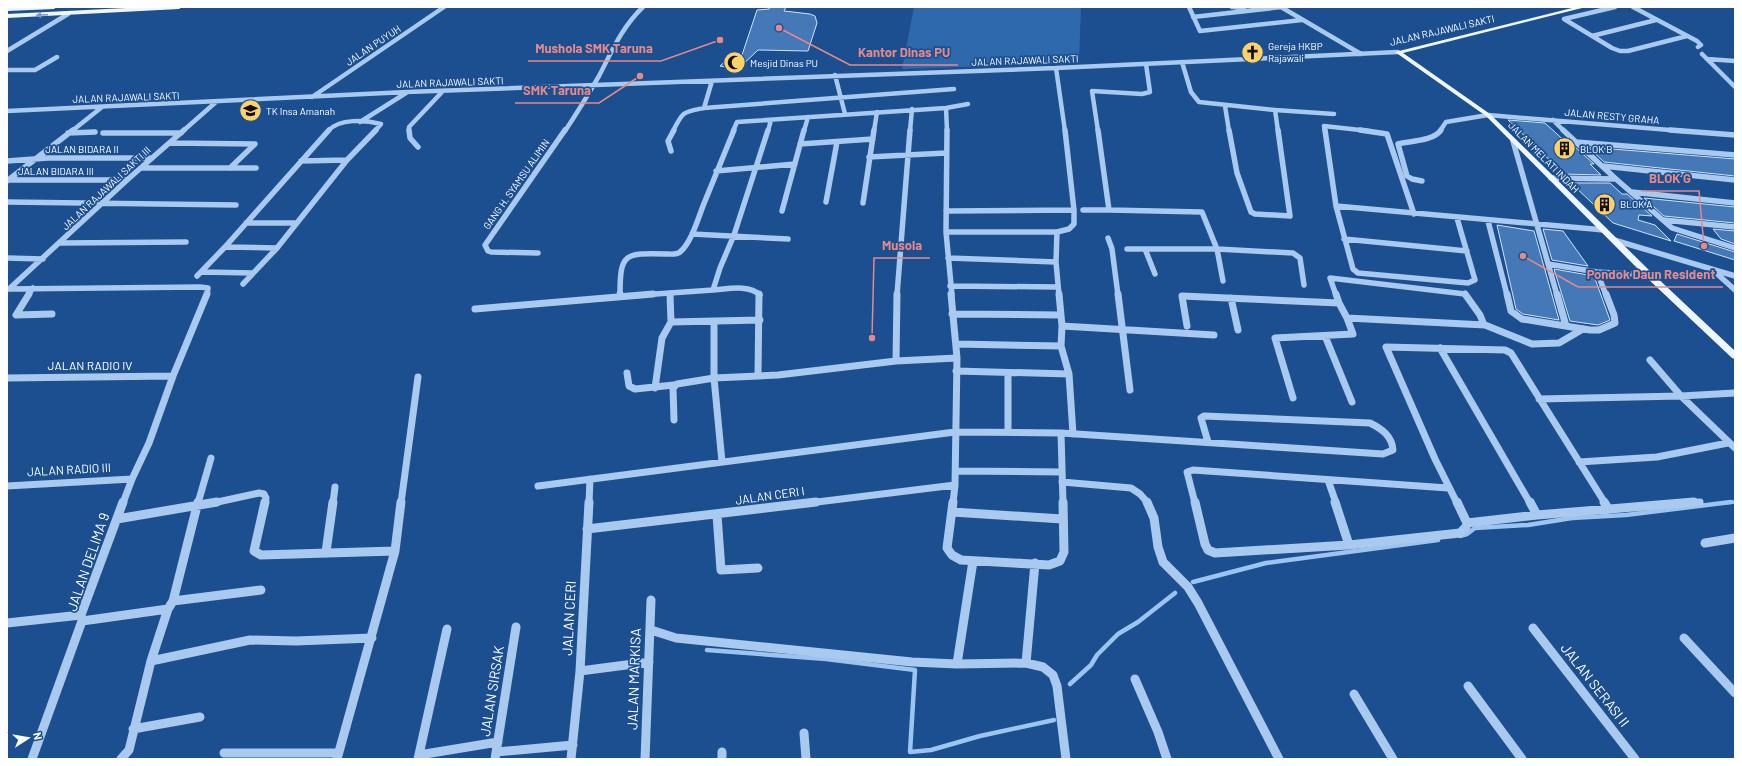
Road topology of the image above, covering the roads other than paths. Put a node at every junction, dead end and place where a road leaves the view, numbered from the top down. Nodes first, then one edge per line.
1 (54, 7) edge
2 (179, 7) edge
3 (444, 7) edge
4 (643, 7) edge
5 (1189, 7) edge
6 (1224, 7) edge
7 (1232, 7) edge
8 (1281, 7) edge
9 (1615, 7) edge
10 (1633, 7) edge
11 (1581, 8) edge
12 (7, 9) edge
13 (117, 9) edge
14 (1260, 10) junction
15 (1227, 13) junction
16 (1591, 13) junction
17 (68, 14) junction
18 (7, 16) edge
19 (1193, 17) junction
20 (1302, 20) junction
21 (1656, 20) junction
22 (1592, 36) junction
23 (1687, 36) junction
24 (1698, 47) dead end
25 (7, 50) edge
26 (1398, 52) junction
27 (1362, 54) junction
28 (1702, 54) dead end
29 (57, 57) dead end
30 (1707, 59) junction
31 (1735, 61) edge
32 (1182, 62) junction
33 (1146, 64) junction
34 (1056, 68) junction
35 (7, 70) edge
36 (835, 75) junction
37 (712, 82) junction
38 (593, 86) junction
39 (1735, 87) edge
40 (954, 89) dead end
41 (443, 91) junction
42 (407, 92) junction
43 (312, 97) junction
44 (842, 97) junction
45 (216, 102) junction
46 (968, 104) dead end
47 (1225, 106) junction
48 (102, 107) junction
49 (704, 108) junction
50 (946, 108) junction
51 (912, 109) junction
52 (1275, 110) junction
53 (7, 111) edge
54 (876, 112) junction
55 (1318, 113) junction
56 (845, 114) junction
57 (1334, 114) dead end
58 (1488, 115) junction
59 (808, 118) junction
60 (1320, 119) dead end
61 (771, 120) junction
62 (1553, 120) junction
63 (360, 122) junction
64 (95, 132) dead end
65 (68, 133) junction
66 (103, 133) dead end
67 (181, 133) junction
68 (1735, 135) edge
69 (259, 139) dead end
70 (873, 139) junction
71 (1513, 141) junction
72 (837, 142) junction
73 (1576, 142) junction
74 (170, 143) junction
75 (254, 144) junction
76 (800, 144) junction
77 (418, 147) dead end
78 (671, 151) dead end
79 (946, 153) junction
80 (909, 154) junction
81 (1735, 155) edge
82 (869, 157) junction
83 (152, 158) junction
84 (35, 159) junction
85 (301, 160) junction
86 (347, 160) junction
87 (7, 161) edge
88 (795, 164) junction
89 (1603, 166) junction
90 (756, 167) junction
91 (141, 168) junction
92 (230, 168) junction
93 (256, 168) dead end
94 (716, 171) junction
95 (1551, 178) junction
96 (1616, 179) junction
97 (8, 180) edge
98 (127, 180) junction
99 (1735, 180) edge
100 (1422, 181) dead end
101 (1632, 192) junction
102 (7, 202) edge
103 (826, 202) dead end
104 (104, 203) junction
105 (863, 203) dead end
106 (1735, 203) edge
107 (236, 205) dead end
108 (1336, 206) junction
109 (1074, 210) junction
110 (1083, 210) dead end
111 (1108, 210) junction
112 (782, 211) dead end
113 (946, 211) junction
114 (1414, 214) junction
115 (1457, 218) junction
116 (1662, 220) junction
117 (1488, 221) junction
118 (246, 223) junction
119 (296, 223) junction
120 (1537, 225) junction
121 (1735, 227) edge
122 (1604, 230) junction
123 (946, 232) junction
124 (1057, 232) junction
125 (692, 234) junction
126 (734, 235) junction
127 (1108, 238) dead end
128 (788, 239) dead end
129 (1344, 239) junction
130 (1614, 240) junction
131 (186, 242) dead end
132 (60, 243) junction
133 (225, 247) junction
134 (276, 248) junction
135 (1735, 248) edge
136 (1128, 249) dead end
137 (1145, 249) junction
138 (1217, 249) junction
139 (1467, 251) junction
140 (538, 253) dead end
141 (7, 258) edge
142 (948, 258) junction
143 (43, 259) junction
144 (1056, 262) junction
145 (1548, 264) junction
146 (1713, 270) junction
147 (1597, 272) junction
148 (253, 274) junction
149 (1155, 274) dead end
150 (1649, 275) junction
151 (1735, 276) edge
152 (1223, 281) dead end
153 (243, 284) dead end
154 (1304, 285) dead end
155 (950, 286) junction
156 (1058, 287) junction
157 (33, 288) junction
158 (8, 289) edge
159 (713, 290) junction
160 (1735, 290) edge
161 (670, 292) junction
162 (620, 296) junction
163 (1231, 298) junction
164 (1339, 303) junction
165 (475, 309) dead end
166 (52, 314) dead end
167 (952, 314) junction
168 (1060, 315) junction
169 (1347, 318) junction
170 (760, 320) junction
171 (671, 322) junction
172 (714, 322) junction
173 (1484, 325) junction
174 (1062, 326) junction
175 (1187, 326) dead end
176 (1566, 326) junction
177 (1583, 329) junction
178 (1121, 330) junction
179 (1238, 330) dead end
180 (1214, 335) dead end
181 (1325, 336) junction
182 (956, 344) junction
183 (1061, 346) junction
184 (1440, 348) junction
185 (1735, 356) edge
186 (957, 358) junction
187 (1650, 360) dead end
188 (896, 362) junction
189 (956, 371) junction
190 (627, 373) dead end
191 (1008, 373) junction
192 (1069, 374) junction
193 (758, 375) junction
194 (173, 376) junction
195 (418, 377) dead end
196 (7, 378) edge
197 (714, 378) junction
198 (674, 386) junction
199 (655, 388) junction
200 (1130, 390) dead end
201 (1735, 392) edge
202 (1681, 396) junction
203 (1293, 398) dead end
204 (1539, 399) junction
205 (1352, 402) dead end
206 (674, 420) dead end
207 (955, 432) junction
208 (1008, 432) junction
209 (1061, 433) junction
210 (1073, 434) junction
211 (1208, 442) junction
212 (1728, 443) junction
213 (1735, 448) edge
214 (211, 458) dead end
215 (722, 462) junction
216 (1579, 462) junction
217 (956, 471) junction
218 (1062, 472) junction
219 (132, 479) junction
220 (590, 479) junction
221 (1328, 480) junction
222 (1062, 482) junction
223 (956, 485) junction
224 (7, 486) edge
225 (538, 486) dead end
226 (335, 487) dead end
227 (1448, 488) junction
228 (1700, 502) dead end
229 (197, 507) junction
230 (1609, 510) junction
231 (952, 512) junction
232 (717, 515) junction
233 (1537, 515) junction
234 (117, 519) junction
235 (1062, 519) junction
236 (1467, 522) junction
237 (587, 529) junction
238 (1735, 538) edge
239 (1705, 543) dead end
240 (1349, 545) junction
241 (395, 551) junction
242 (326, 552) junction
243 (973, 561) junction
244 (1036, 563) junction
245 (758, 568) dead end
246 (261, 590) dead end
247 (651, 600) dead end
248 (171, 606) junction
249 (81, 618) junction
250 (7, 623) edge
251 (516, 627) dead end
252 (1534, 628) dead end
253 (447, 629) dead end
254 (651, 630) junction
255 (372, 638) junction
256 (1684, 638) dead end
257 (151, 661) junction
258 (649, 662) junction
259 (1026, 663) junction
260 (957, 664) junction
261 (580, 671) junction
262 (1135, 679) dead end
263 (1468, 686) dead end
264 (1735, 693) edge
265 (1354, 694) dead end
266 (200, 718) dead end
267 (133, 729) junction
268 (804, 733) dead end
269 (573, 745) junction
270 (497, 751) edge
271 (224, 753) dead end
272 (337, 756) edge
273 (419, 757) edge
274 (32, 759) edge
275 (121, 759) edge
276 (571, 759) edge
277 (645, 759) edge
278 (806, 759) edge
279 (1066, 759) edge
280 (1167, 759) edge
281 (1279, 759) edge
282 (1393, 759) edge
283 (1522, 759) edge
284 (1635, 759) edge

1 - 12 main road
2 - 13 main road
3 - 43 street, JALAN PUYUH
4 - 38 street
5 - 19 street
6 - 15 street
7 - 14 street
8 - 14 street
8 - 20 street
9 - 16 street
10 - 21 street
11 - 16 street
11 - 26 main road, JALAN RAJAWALI SAKTI
13 - 17 main road
14 - 15 street
15 - 19 street
16 - 22 street
17 -> 18 main road
17 - 25 street
19 - 20 street
20 - 27 street
21 - 22 street
21 - 23 street
22 - 23 street
23 - 24 street
26 - 27 street, JALAN RAJAWALI SAKTI
26 - 58 main road, JALAN MELATI INDAH
27 - 32 street, JALAN RAJAWALI SAKTI
28 - 30 street
29 - 35 street
30 - 31 street
30 - 39 street
32 - 33 street, JALAN RAJAWALI SAKTI
32 - 47 street
33 - 34 street, JALAN RAJAWALI SAKTI
33 - 111 street
34 - 36 street, JALAN RAJAWALI SAKTI
34 - 109 street
36 - 37 street, JALAN RAJAWALI SAKTI
36 - 44 street
37 - 38 street, JALAN RAJAWALI SAKTI
37 - 49 street
38 - 41 street, JALAN RAJAWALI SAKTI
38 - 140 street, GANG H. SYAMSU ALIMIN
40 - 44 street
41 - 42 street, JALAN RAJAWALI SAKTI
41 - 77 street
42 - 43 street, JALAN RAJAWALI SAKTI
42 - 63 street
43 - 45 street, JALAN RAJAWALI SAKTI
44 - 49 street
44 - 56 street
45 - 48 street, JALAN RAJAWALI SAKTI
45 - 67 street, JALAN RAJAWALI SAKTI III
46 - 50 street
47 - 52 street
47 - 52 street
48 - 53 street, JALAN RAJAWALI SAKTI
48 - 65 street
49 - 78 street
50 - 51 street
50 - 79 street
51 - 54 street
51 - 80 street
52 - 55 street
54 - 56 street
54 - 70 street
55 - 57 street
55 - 60 street
56 - 59 street
58 - 62 street, JALAN RESTY GRAHA
58 - 71 main road, JALAN MELATI INDAH
58 - 100 street, JALAN RESTY GRAHA
59 - 61 street
59 - 76 street
61 - 90 street
61 - 94 street
62 - 68 street, JALAN RESTY GRAHA
62 - 73 street
63 - 85 street
63 - 86 street
64 - 65 street
65 - 84 street
66 - 67 street
67 - 74 street, JALAN RAJAWALI SAKTI III
69 - 75 street
70 - 72 street
70 - 82 street
71 - 95 main road, JALAN MELATI INDAH
71 - 120 street
72 - 76 street
72 - 103 street
73 - 81 street
73 - 89 street
74 - 75 street
74 - 83 street, JALAN RAJAWALI SAKTI III
75 - 92 street
76 - 88 street
79 - 80 street
79 - 113 street
80 - 82 street
80 - 188 street
82 - 105 street
83 - 84 street, JALAN BIDARA II
83 - 91 street, JALAN RAJAWALI SAKTI III
84 - 87 street, JALAN BIDARA II
84 - 97 street
85 - 86 street
85 - 118 street
86 - 119 street
88 - 90 street
88 - 112 street
89 - 96 street
89 - 99 street
90 - 94 street
90 - 126 street
91 - 92 street
91 - 98 street, JALAN RAJAWALI SAKTI III
92 - 93 street
94 - 125 street
95 - 96 street
95 - 122 main road, JALAN MELATI INDAH
96 - 101 street
97 - 98 street, JALAN BIDARA III
98 - 104 street, JALAN RAJAWALI SAKTI III
101 - 106 street
101 - 116 street
102 - 104 street
104 - 107 street
104 - 132 street, JALAN RAJAWALI SAKTI III
108 - 114 street
108 - 114 street
108 - 129 street
109 - 113 street
109 - 124 street
110 - 111 street
111 - 138 street
113 - 123 street
114 - 115 street
115 - 117 street
115 - 139 street
116 - 121 street
116 - 135 street
117 - 120 street
117 - 176 street
118 - 119 street
118 - 133 street
119 - 134 street
120 - 122 street
120 - 145 street
122 - 130 main road, JALAN MELATI INDAH
123 - 124 street
123 - 142 street
124 - 144 street
125 - 126 street
125 - 162 street
126 - 128 street
126 - 159 street
127 - 178 street
129 - 139 street
129 - 139 street
130 - 146 street
130 - 150 main road, JALAN MELATI INDAH
131 - 132 street
132 - 143 street, JALAN RAJAWALI SAKTI III
133 - 134 street
133 - 148 street
134 - 148 street
136 - 137 street
137 - 138 street
137 - 149 street
138 - 152 street
138 - 154 street
141 - 143 street
142 - 144 street
142 - 155 street
143 - 158 street, JALAN RAJAWALI SAKTI III
144 - 156 street
145 - 147 street
145 - 176 street
146 - 151 street
146 - 160 street
147 - 150 street
147 - 177 street
148 - 153 street
150 - 185 main road, JALAN MELATI INDAH
155 - 156 street
155 - 167 street
156 - 168 street
157 - 158 street
157 - 166 street
157 - 194 street, JALAN DELIMA 9
159 - 161 street
159 - 170 street
161 - 162 street
161 - 171 street
162 - 165 street
163 - 164 street
163 - 175 street
163 - 179 street
164 - 169 street
164 - 173 street
167 - 168 street
167 - 182 street
168 - 174 street
169 - 173 street
169 - 181 street
170 - 172 street
170 - 193 street
171 - 172 street
171 - 199 street
172 - 197 street
173 - 177 street
174 - 178 street
174 - 183 street
176 - 177 street
178 - 180 street
178 - 200 street
181 - 203 street
181 - 205 street
182 - 183 street
182 - 186 street
183 - 192 street
184 - 204 street
184 - 227 street
184 - 233 street
186 - 188 street
186 - 189 street
187 - 202 street
188 - 193 street
189 - 191 street
189 - 207 street
190 - 199 street
191 - 192 street
191 - 208 street
192 - 210 street
193 - 197 street
194 - 196 street, JALAN RADIO IV
194 - 219 street, JALAN DELIMA 9
195 - 241 street
197 - 198 street
197 - 215 street
198 - 199 street
198 - 206 street
201 - 202 street
202 - 204 street
202 - 212 street
204 - 216 street
207 - 208 street
207 - 215 street
207 - 217 street
208 - 209 street
209 - 210 street
209 - 218 street
210 - 211 street
211 - 211 street
212 - 213 street
212 - 216 street
214 - 229 street
215 - 220 street
216 - 230 street
217 - 218 street
217 - 223 street
218 - 222 street
219 - 224 street, JALAN RADIO III
219 - 234 street, JALAN DELIMA 9
220 - 225 street
220 - 237 street, JALAN CERI
221 - 227 street
221 - 240 street
221 - 240 street
222 - 235 street
222 - 281 street
223 - 231 street
223 - 232 street, JALAN CERI I
226 - 242 street
227 - 236 street
228 - 230 street
229 - 234 street
229 - 242 street
229 - 248 street
230 - 233 street
231 - 235 street
231 - 243 street
232 - 237 street, JALAN CERI I
232 - 245 street
233 - 236 street
234 - 249 street, JALAN DELIMA 9
235 - 244 street
236 - 240 street
237 - 261 street, JALAN CERI
238 - 239 street
241 - 242 street
241 - 255 street
243 - 244 street
243 - 260 street
244 - 259 street
246 - 248 street
247 - 254 street, JALAN MARKISA
248 - 249 street
248 - 257 street
249 - 250 street
249 - 274 street, JALAN DELIMA 9
251 - 270 street, JALAN SIRSAK
252 - 284 street, JALAN SERASI II
253 - 273 street
254 - 258 street, JALAN MARKISA
254 - 260 street
255 - 257 street
255 - 272 street
256 - 264 street
257 - 267 street
258 - 261 street
258 - 277 street, JALAN MARKISA
259 - 260 street
259 - 279 street
261 - 269 street, JALAN CERI
262 - 280 street
263 - 283 street
265 - 282 street
266 - 267 street
267 - 275 street
268 - 278 street
269 - 270 street
269 - 276 street, JALAN CERI
270 - 273 street
271 - 272 street

